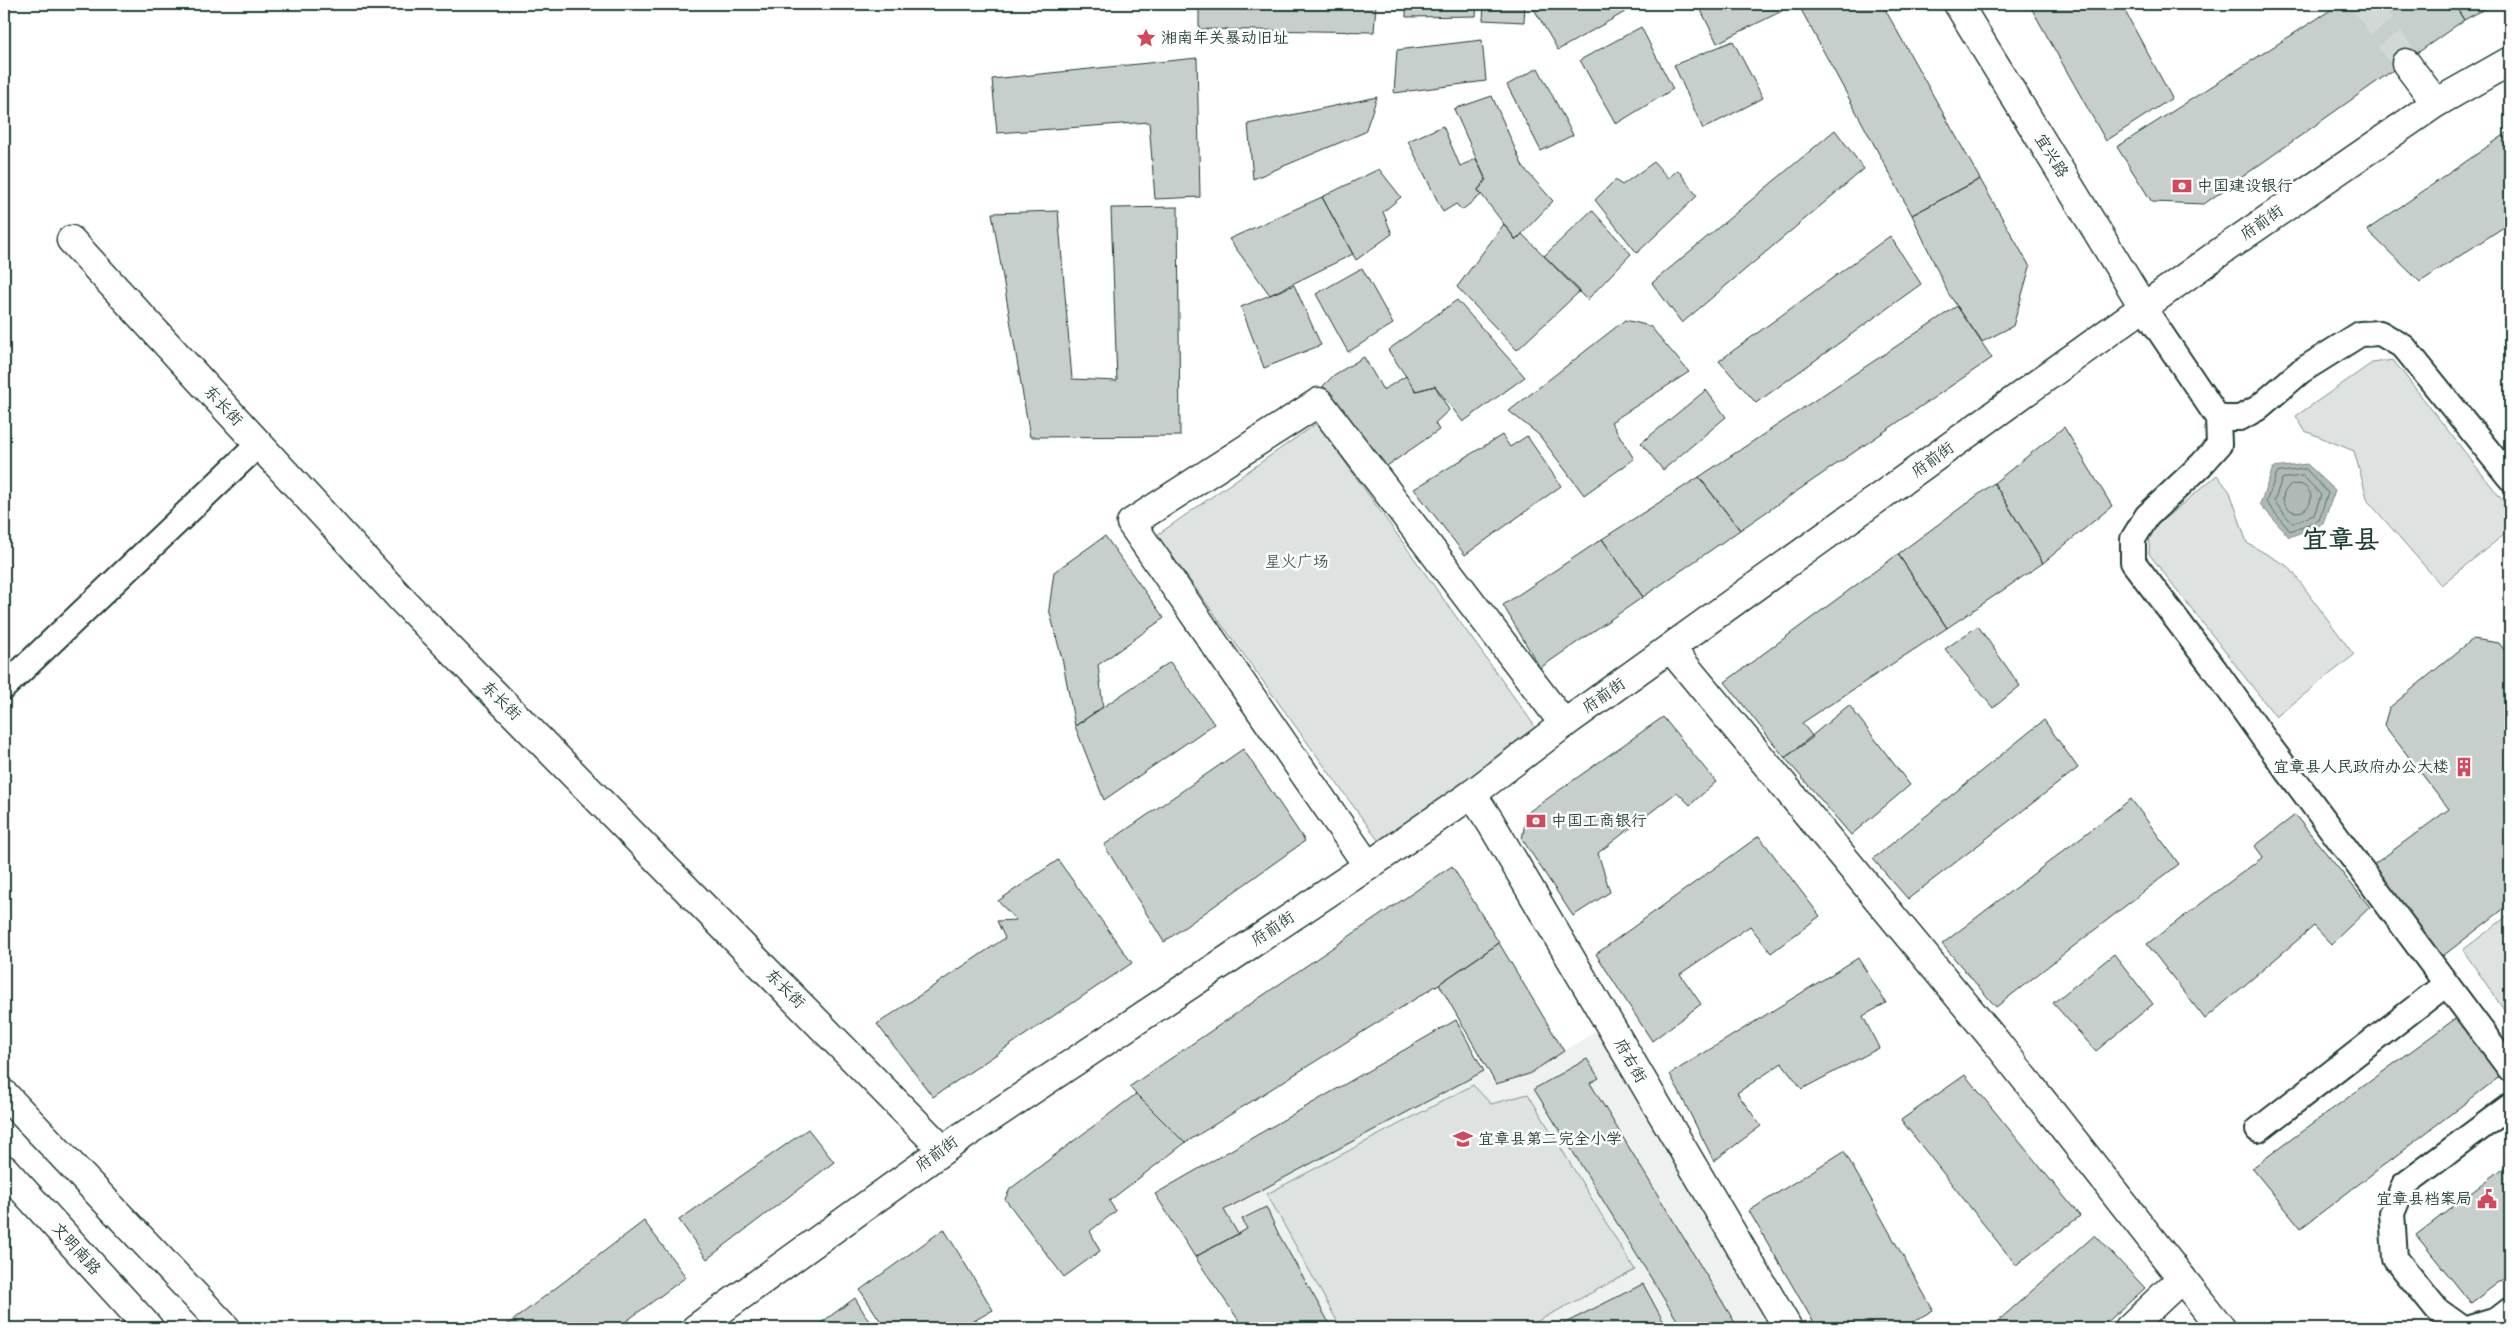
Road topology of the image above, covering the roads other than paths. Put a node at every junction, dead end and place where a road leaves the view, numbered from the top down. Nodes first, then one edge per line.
1 (1958, 4) edge
2 (2510, 61) edge
3 (2406, 63) tunnel mouth
4 (2436, 103) junction
5 (70, 240) dead end
6 (2144, 308) junction
7 (2218, 418) junction
8 (259, 444) junction
9 (2510, 478) edge
10 (1671, 648) junction
11 (4, 687) edge
12 (1564, 724) junction
13 (1472, 794) junction
14 (1368, 866) junction
15 (2446, 984) junction
16 (2510, 1069) edge
17 (4, 1094) edge
18 (2510, 1106) edge
19 (2258, 1130) dead end
20 (943, 1150) junction
21 (4, 1169) edge
22 (2182, 1278) junction
23 (2510, 1310) edge
24 (149, 1328) edge
25 (226, 1328) edge
26 (696, 1328) edge
27 (1788, 1328) edge
28 (2129, 1328) edge
29 (2221, 1328) edge
30 (2462, 1328) edge
31 (2471, 1328) edge

1 - 6 street, 宜兴路
2 - 4 street, 府前街
3 - 4 street
4 - 6 street, 府前街
5 - 8 street, 东长街
6 - 7 lane
6 - 10 street, 府前街
7 - 9 lane
7 - 15 lane
8 - 11 lane
8 - 20 street, 东长街
10 - 12 street, 府前街
10 - 22 street
12 - 13 street, 府前街
12 - 14 street
13 - 14 street, 府前街
13 - 27 street, 府右街
14 - 20 street, 府前街
15 - 16 lane
15 - 19 lane
17 - 25 street
18 - 30 lane
20 - 26 street, 府前街
21 - 24 street, 文明南路
22 - 28 street
22 - 29 street
23 - 31 lane

